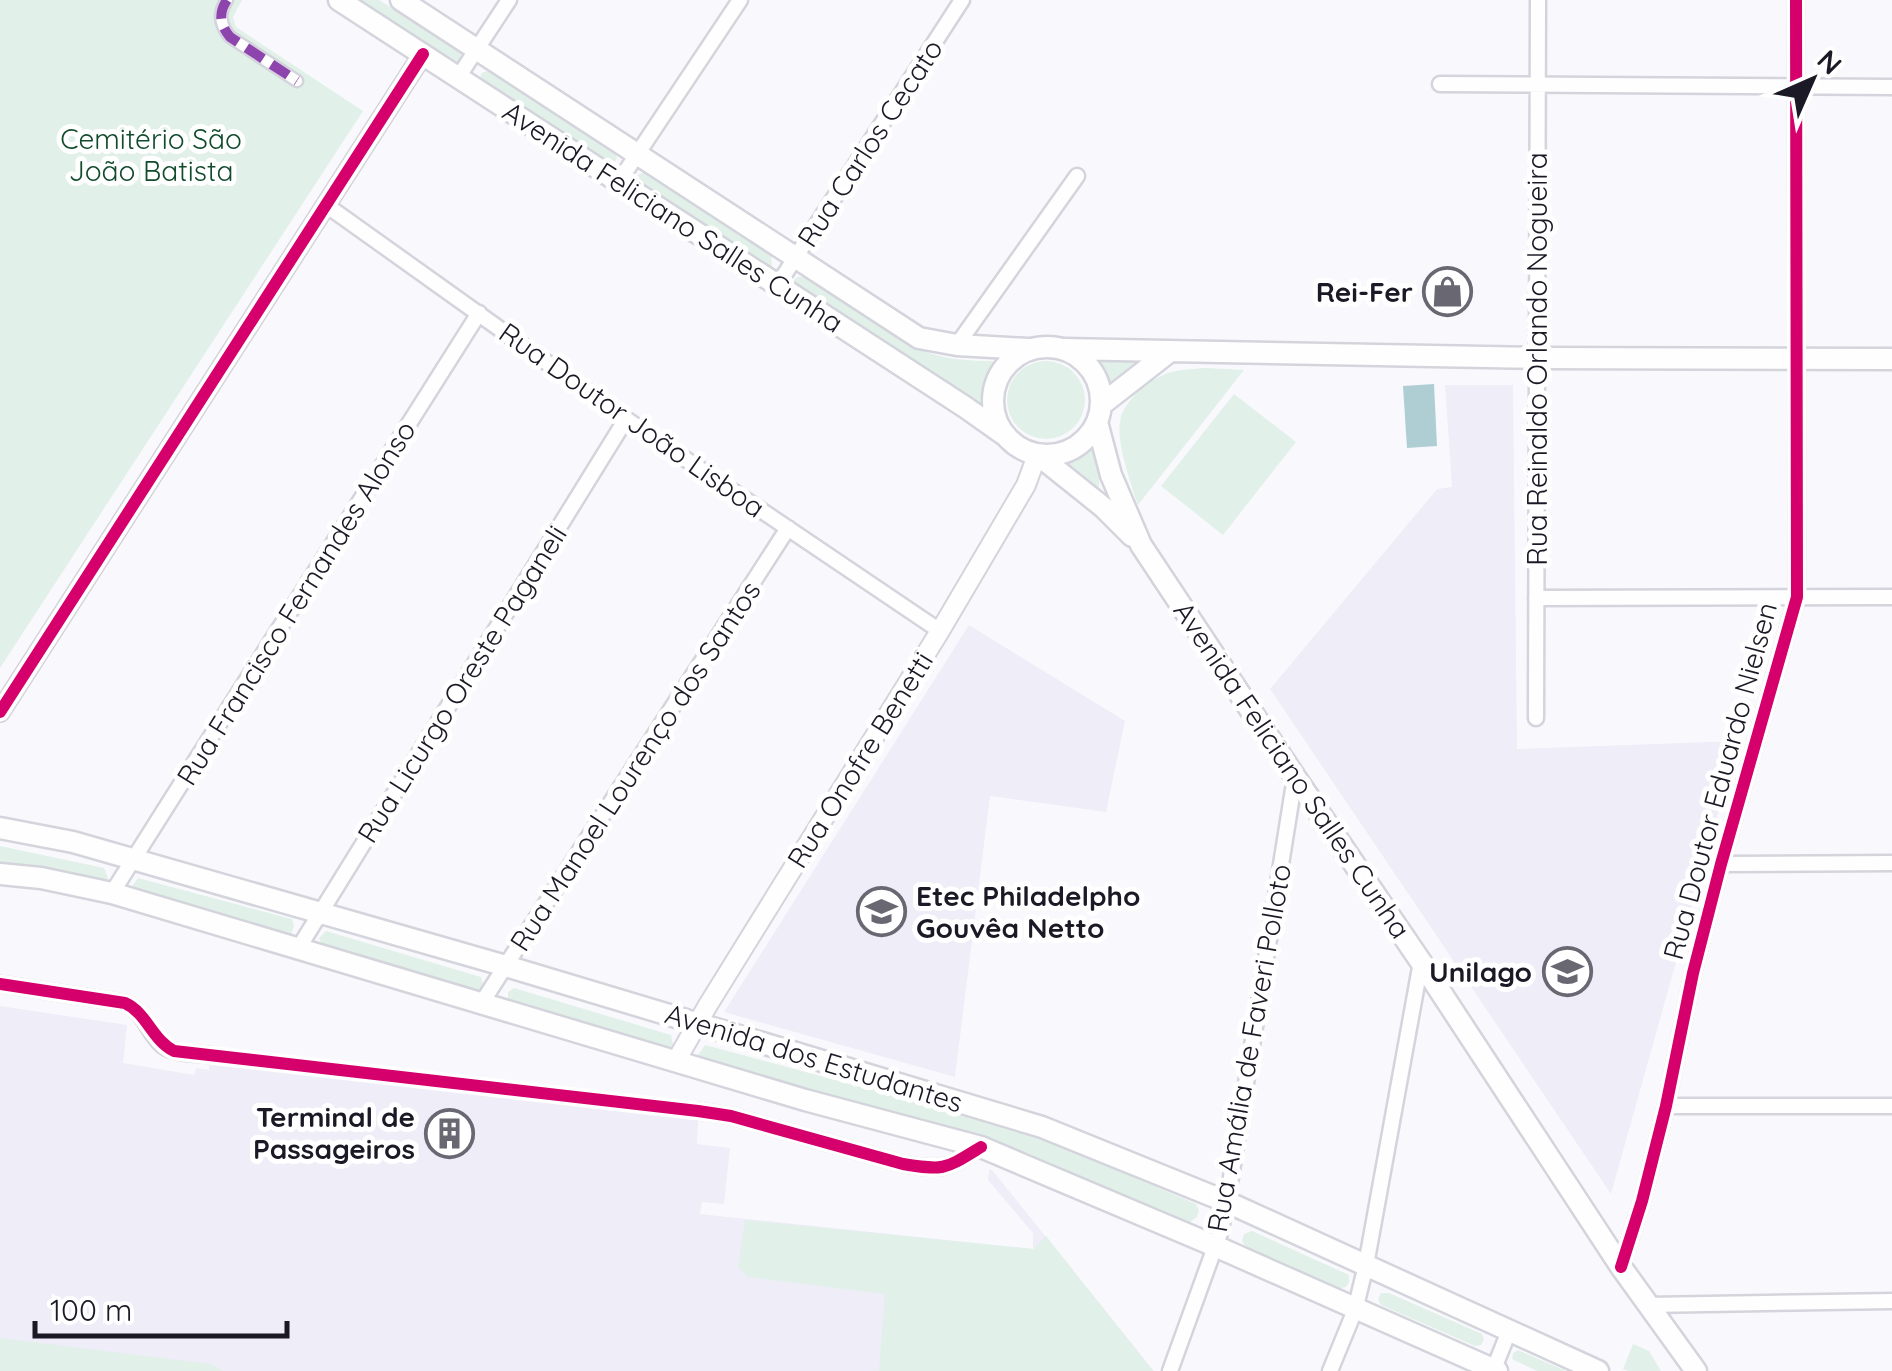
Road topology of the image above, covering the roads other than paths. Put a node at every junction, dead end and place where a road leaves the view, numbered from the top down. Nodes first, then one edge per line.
1 (226, 0) edge
2 (339, 0) edge
3 (401, 0) edge
4 (509, 0) edge
5 (740, 0) edge
6 (962, 0) edge
7 (1538, 0) edge
8 (1796, 0) edge
9 (476, 49) junction
10 (423, 54) junction
11 (459, 76) junction
12 (297, 81) dead end
13 (1440, 84) dead end
14 (1538, 86) junction
15 (1892, 87) edge
16 (1796, 88) junction
17 (638, 153) junction
18 (1077, 176) dead end
19 (618, 183) junction
20 (326, 205) junction
21 (797, 256) junction
22 (777, 286) junction
23 (479, 314) junction
24 (957, 346) junction
25 (1028, 349) junction
26 (1064, 349) junction
27 (1169, 352) junction
28 (1536, 358) junction
29 (1796, 359) junction
30 (1892, 359) edge
31 (1099, 414) junction
32 (626, 418) junction
33 (1006, 436) junction
34 (1038, 455) junction
35 (788, 528) junction
36 (1141, 544) junction
37 (1796, 597) junction
38 (1892, 597) edge
39 (1536, 598) junction
40 (940, 630) junction
41 (0, 712) edge
42 (1536, 718) dead end
43 (1294, 777) junction
44 (0, 828) edge
45 (133, 860) junction
46 (1892, 862) edge
47 (1722, 864) junction
48 (0, 874) edge
49 (112, 893) junction
50 (320, 914) junction
51 (298, 949) junction
52 (1421, 962) junction
53 (506, 966) junction
54 (0, 984) edge
55 (482, 1004) junction
56 (697, 1023) junction
57 (210, 1055) tunnel mouth
58 (676, 1062) junction
59 (1666, 1106) junction
60 (1892, 1106) edge
61 (698, 1110) tunnel mouth
62 (980, 1146) junction
63 (1227, 1202) junction
64 (1215, 1246) junction
65 (1366, 1265) junction
66 (1621, 1266) junction
67 (1892, 1301) edge
68 (1648, 1305) junction
69 (1355, 1310) junction
70 (1509, 1331) junction
71 (1676, 1344) junction
72 (1494, 1370) edge
73 (1170, 1371) edge
74 (1330, 1371) edge
75 (1598, 1371) edge
76 (1687, 1371) edge
77 (1696, 1371) edge

1 - 12 street
2 - 10 main road, Avenida Feliciano Salles Cunha
3 - 9 main road, Avenida Feliciano Salles Cunha
4 - 9 street
5 - 17 street
6 - 21 street, Rua Carlos Cecato
7 - 14 street, Rua Reinaldo Orlando Nogueira
8 - 16 street, Rua Doutor Eduardo Nielsen
9 - 11 street
9 - 17 main road, Avenida Feliciano Salles Cunha
10 - 11 main road, Avenida Feliciano Salles Cunha
10 - 20 street
11 - 19 main road, Avenida Feliciano Salles Cunha
13 - 14 street
14 - 16 street
14 - 28 street, Rua Reinaldo Orlando Nogueira
15 - 16 street
16 - 29 street, Rua Doutor Eduardo Nielsen
17 - 19 street
17 - 21 main road, Avenida Feliciano Salles Cunha
18 - 24 street
19 - 22 main road, Avenida Feliciano Salles Cunha
20 - 23 street, Rua Doutor João Lisboa
20 - 41 street
21 - 22 street, Rua Carlos Cecato
21 - 24 main road, Avenida Feliciano Salles Cunha
22 - 33 main road, Avenida Feliciano Salles Cunha
23 - 32 street, Rua Doutor João Lisboa
23 - 45 street, Rua Francisco Fernandes Alonso
24 - 25 main road, Avenida Feliciano Salles Cunha
25 - 26 main road
25 - 33 main road
26 - 27 main road
26 - 31 main road
27 - 28 main road
27 - 31 main road
28 - 29 main road
28 - 39 street, Rua Reinaldo Orlando Nogueira
29 - 30 main road
29 - 37 street, Rua Doutor Eduardo Nielsen
31 - 34 main road
31 - 36 main road, Avenida Feliciano Salles Cunha
32 - 35 street, Rua Doutor João Lisboa
32 - 50 street, Rua Licurgo Oreste Paganeli
33 - 34 main road
34 - 36 main road, Avenida Feliciano Salles Cunha
34 - 40 street, Rua Onofre Benetti
35 - 40 street, Rua Doutor João Lisboa
35 - 53 street, Rua Manoel Lourenço dos Santos
36 - 43 main road, Avenida Feliciano Salles Cunha
37 - 38 street
37 - 39 street
37 - 47 street, Rua Doutor Eduardo Nielsen
39 - 42 street, Rua Reinaldo Orlando Nogueira
40 - 56 street, Rua Onofre Benetti
43 - 52 main road, Avenida Feliciano Salles Cunha
43 - 63 street, Rua Amália de Faveri Polloto
44 - 45 main road, Avenida dos Estudantes
45 - 49 street, Rua Francisco Fernandes Alonso
45 - 50 main road, Avenida dos Estudantes
46 - 47 street
47 - 59 street, Rua Doutor Eduardo Nielsen
48 - 49 main road, Avenida dos Estudantes
49 - 51 main road, Avenida dos Estudantes
50 - 51 street, Rua Licurgo Oreste Paganeli
50 - 53 main road, Avenida dos Estudantes
51 - 55 main road, Avenida dos Estudantes
52 - 65 street
52 - 66 main road, Avenida Feliciano Salles Cunha
53 - 55 street, Rua Manoel Lourenço dos Santos
53 - 56 main road, Avenida dos Estudantes
54 - 57 street
55 - 58 main road, Avenida dos Estudantes
56 - 58 street, Rua Onofre Benetti
56 - 63 main road, Avenida dos Estudantes
58 - 62 main road, Avenida dos Estudantes
59 - 60 street
59 - 66 street, Rua Doutor Eduardo Nielsen
61 - 62 street
62 - 64 main road, Avenida dos Estudantes
63 - 64 street, Rua Amália de Faveri Polloto
63 - 65 main road, Avenida dos Estudantes
64 - 69 main road, Avenida dos Estudantes
64 - 73 street, Rua Amália de Faveri Polloto
65 - 69 street
65 - 70 main road, Avenida dos Estudantes
66 - 68 main road, Avenida Feliciano Salles Cunha
67 - 68 street
68 - 71 main road, Avenida Feliciano Salles Cunha
69 - 72 main road, Avenida dos Estudantes
69 - 74 street
70 - 72 street
70 - 75 main road, Avenida dos Estudantes
71 - 76 main road, Avenida Feliciano Salles Cunha
71 - 77 main road, Avenida Feliciano Salles Cunha

